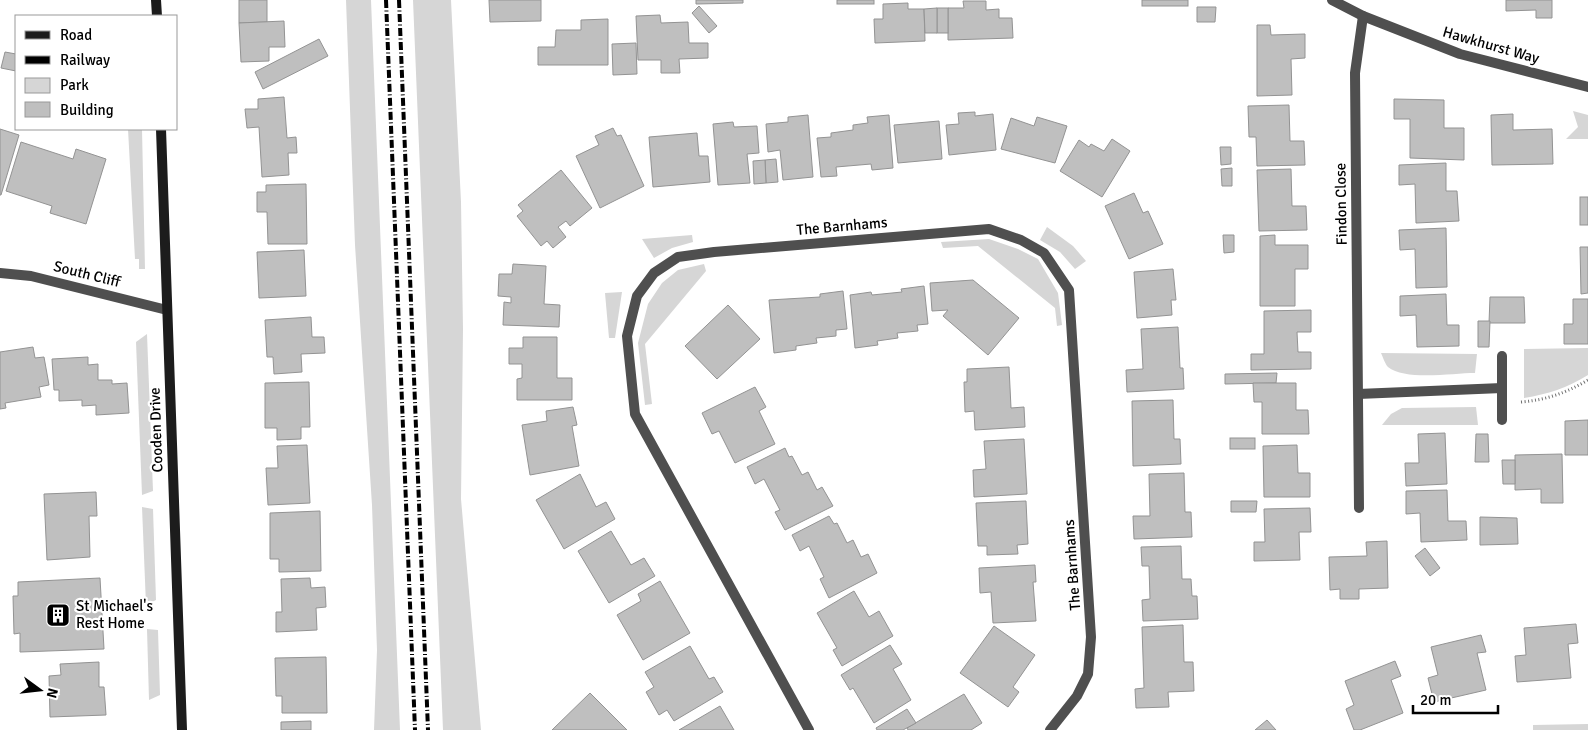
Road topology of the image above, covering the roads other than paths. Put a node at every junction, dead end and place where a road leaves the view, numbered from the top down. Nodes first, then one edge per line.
1 (156, 0) edge
2 (1332, 0) edge
3 (157, 15) edge
4 (1362, 16) junction
5 (1588, 87) edge
6 (161, 130) edge
7 (0, 273) edge
8 (167, 310) junction
9 (1502, 356) dead end
10 (1502, 388) junction
11 (1358, 394) junction
12 (1502, 420) dead end
13 (1359, 508) dead end
14 (182, 730) edge
15 (809, 730) edge
16 (1050, 730) edge

1 - 3 main road
2 - 4 street, Hawkhurst Way
4 - 5 street, Hawkhurst Way
4 - 11 street, Findon Close
6 - 8 main road, Cooden Drive
7 - 8 street, South Cliff
8 - 14 main road, Cooden Drive
9 - 10 street
10 - 11 street
10 - 12 street
11 - 13 street, Findon Close
15 - 16 street, The Barnhams

